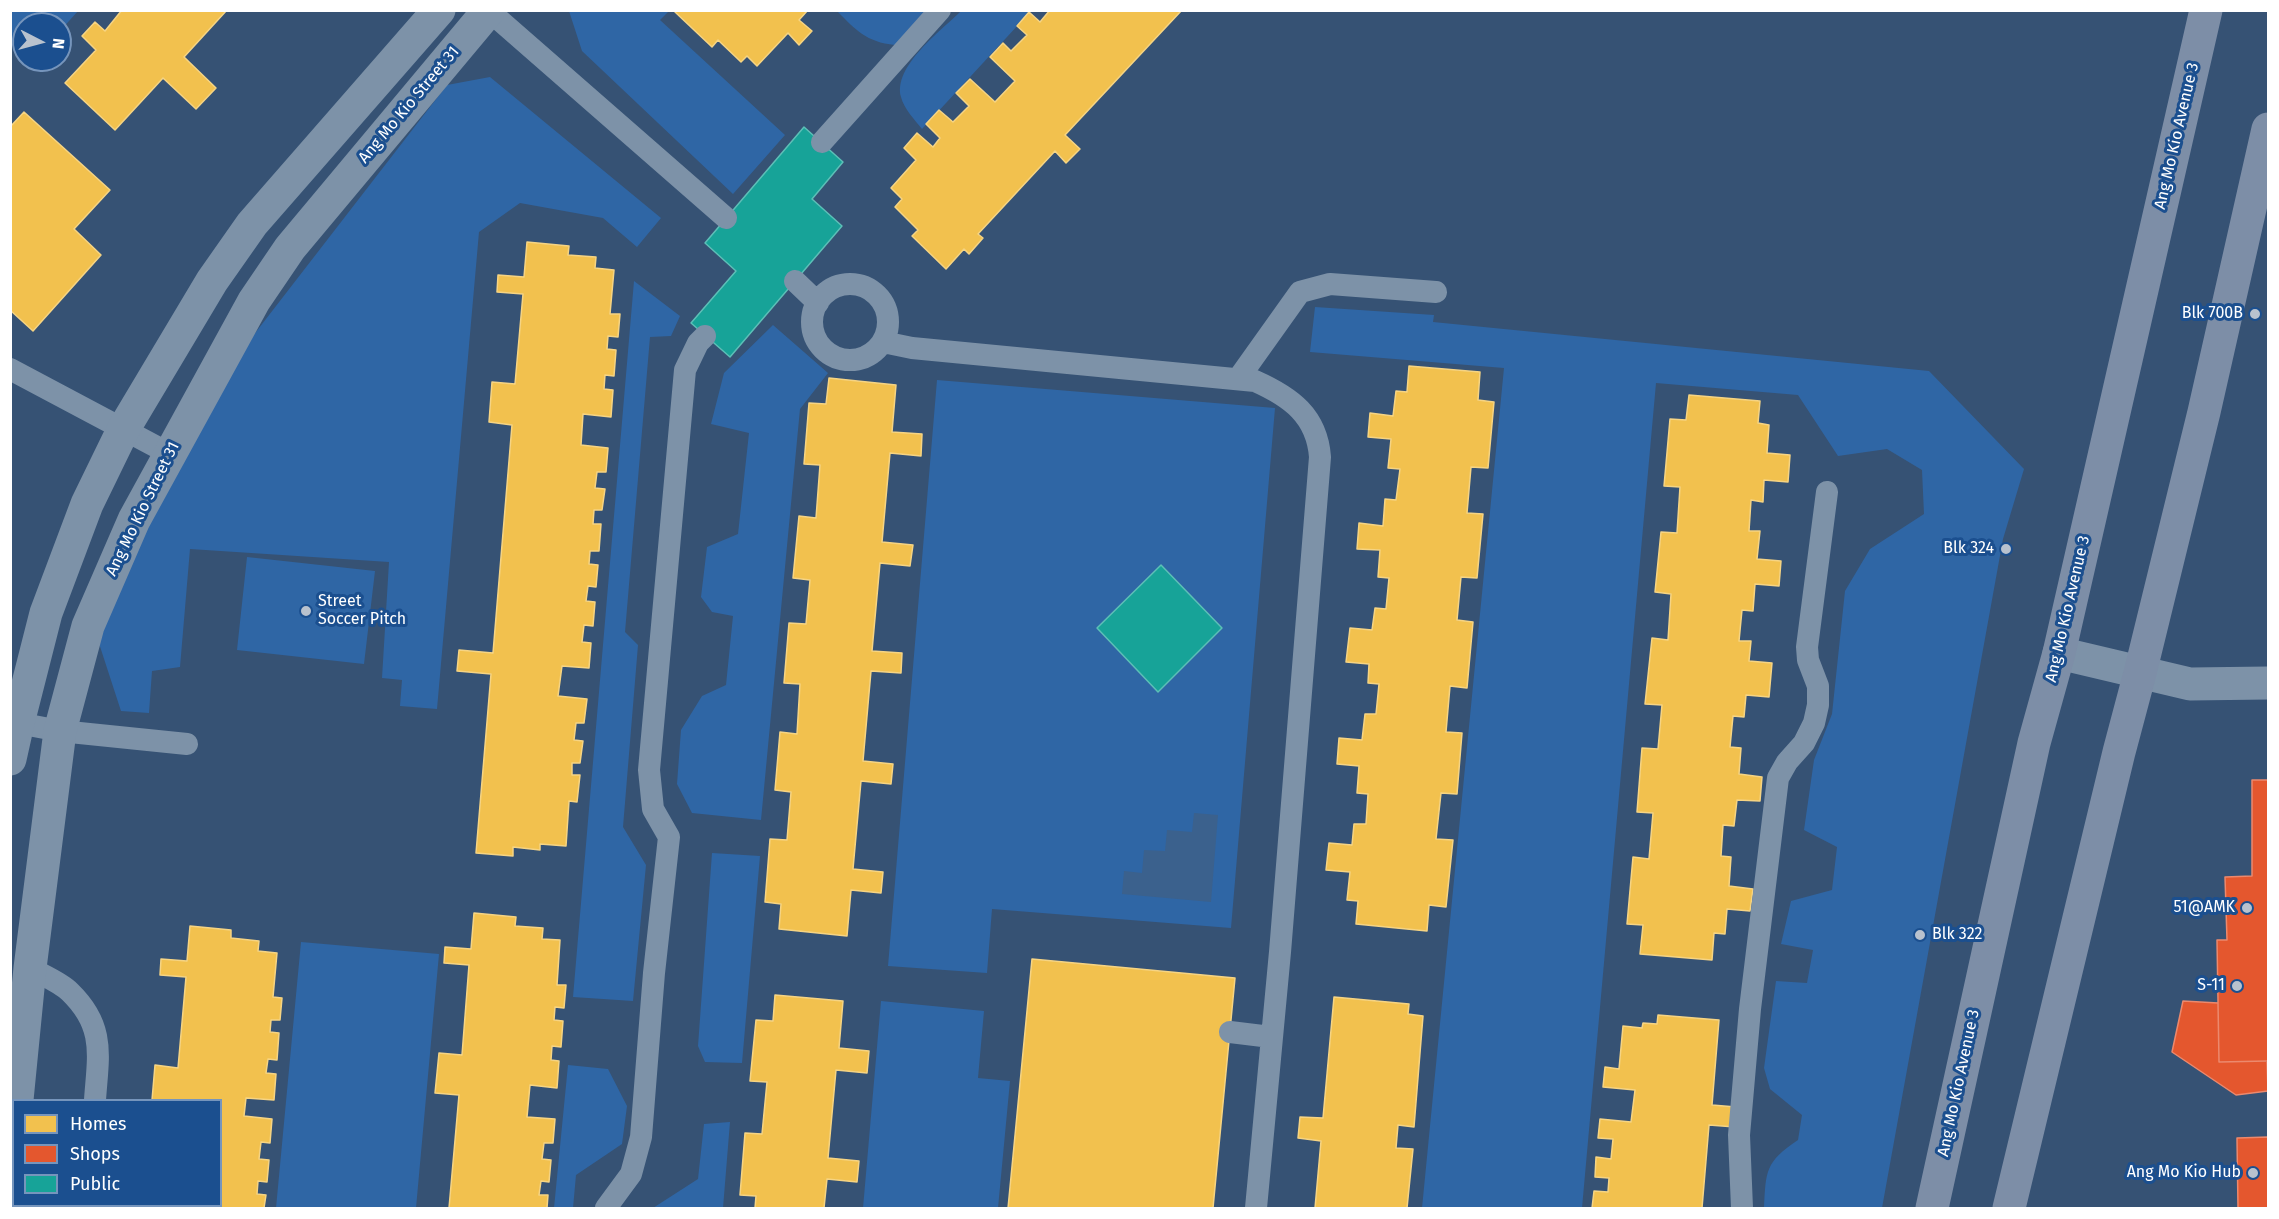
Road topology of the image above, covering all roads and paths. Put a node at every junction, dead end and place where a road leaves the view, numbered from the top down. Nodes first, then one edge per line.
1 (439, 10) edge
2 (940, 10) edge
3 (2206, 10) edge
4 (488, 11) edge
5 (2268, 129) edge
6 (822, 142) dead end
7 (726, 218) dead end
8 (795, 281) dead end
9 (1436, 292) dead end
10 (818, 303) junction
11 (705, 336) dead end
12 (883, 342) junction
13 (10, 369) edge
14 (1239, 379) junction
15 (123, 430) junction
16 (170, 454) junction
17 (1827, 492) dead end
18 (2060, 652) junction
19 (2140, 673) junction
20 (2268, 683) edge
21 (18, 723) junction
22 (60, 731) junction
23 (187, 744) dead end
24 (10, 759) edge
25 (30, 968) junction
26 (1230, 1032) dead end
27 (1272, 1037) junction
28 (17, 1099) edge
29 (96, 1099) edge
30 (12, 1158) edge
31 (10, 1174) edge
32 (606, 1209) edge
33 (1256, 1209) edge
34 (1742, 1209) edge
35 (1932, 1209) edge
36 (2010, 1209) edge

1 - 15 street
2 - 6 lane
3 - 18 main road, Ang Mo Kio Avenue 3
4 - 7 lane
4 - 16 street, Ang Mo Kio Street 31
5 - 19 main road
8 - 10 lane
9 - 14 lane
10 - 12 lane
10 - 12 lane
11 - 32 lane
12 - 14 lane
13 - 15 lane
14 - 27 lane
15 - 16 lane
15 - 21 street
16 - 22 street, Ang Mo Kio Street 31
17 - 34 lane
18 - 19 street
18 - 35 main road, Ang Mo Kio Avenue 3
19 - 20 street
19 - 36 main road
21 - 22 lane
21 - 24 street
22 - 23 lane
22 - 25 street, Ang Mo Kio Street 31
25 - 28 street, Ang Mo Kio Street 31
25 - 29 lane
26 - 27 lane
27 - 33 lane
30 - 31 street

